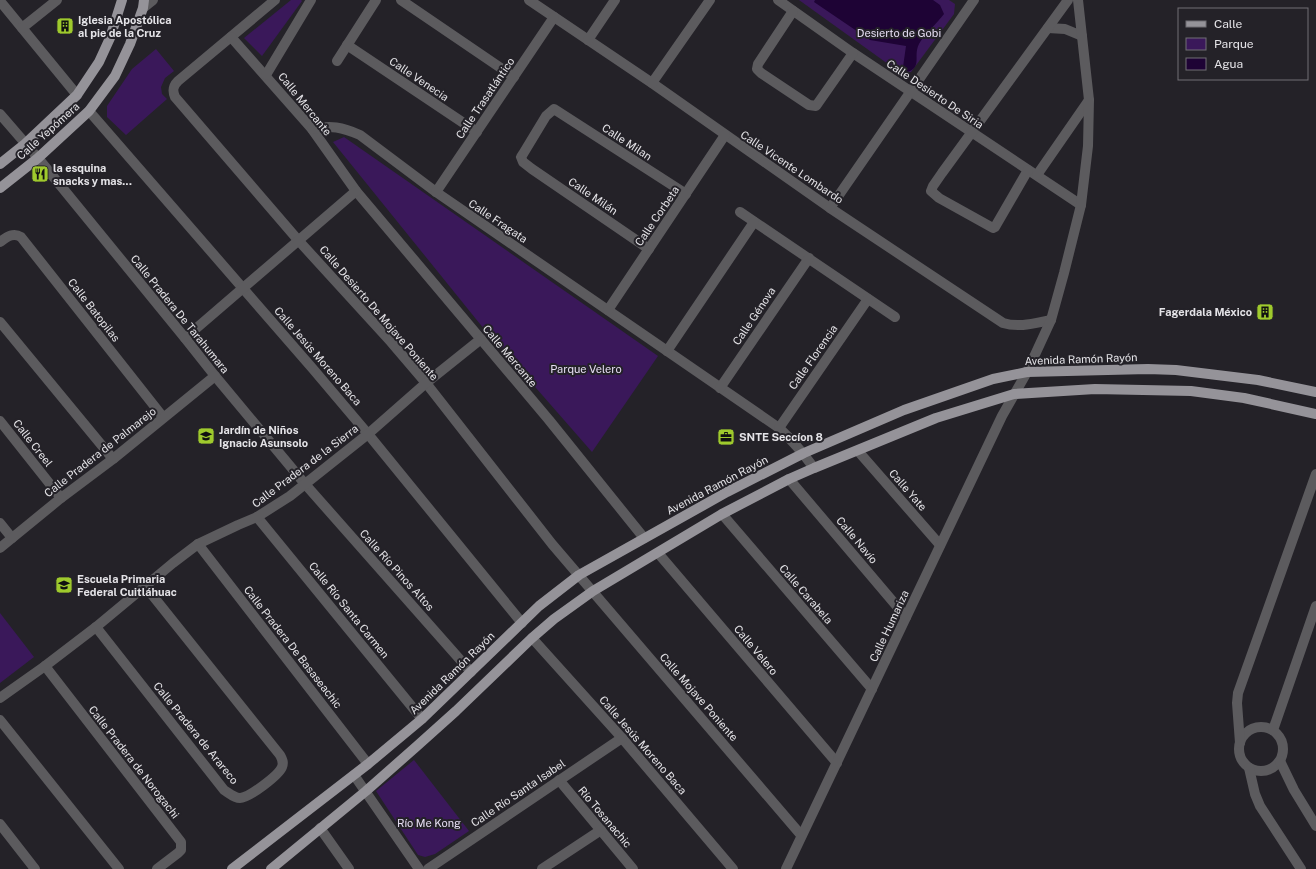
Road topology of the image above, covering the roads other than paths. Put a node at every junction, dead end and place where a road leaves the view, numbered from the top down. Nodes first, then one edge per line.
1 (56, 0) edge
2 (122, 0) edge
3 (153, 0) edge
4 (275, 0) edge
5 (310, 0) edge
6 (376, 0) edge
7 (401, 0) edge
8 (529, 0) edge
9 (615, 0) edge
10 (710, 0) edge
11 (778, 0) edge
12 (1068, 0) edge
13 (1078, 0) edge
14 (0, 1) edge
15 (970, 1) edge
16 (144, 4) edge
17 (793, 11) junction
18 (554, 17) junction
19 (22, 28) junction
20 (1048, 28) junction
21 (1082, 36) junction
22 (231, 37) junction
23 (588, 40) junction
24 (347, 45) junction
25 (853, 53) junction
26 (337, 61) dead end
27 (266, 75) junction
28 (514, 77) junction
29 (652, 83) junction
30 (911, 92) junction
31 (77, 95) junction
32 (1089, 100) junction
33 (554, 109) joint
34 (89, 112) junction
35 (0, 114) edge
36 (312, 129) junction
37 (477, 132) junction
38 (971, 133) junction
39 (725, 135) junction
40 (25, 144) junction
41 (38, 158) junction
42 (0, 164) edge
43 (1032, 173) junction
44 (0, 188) edge
45 (356, 190) junction
46 (436, 192) junction
47 (686, 194) junction
48 (1081, 205) junction
49 (830, 208) junction
50 (740, 212) dead end
51 (754, 222) junction
52 (298, 240) junction
53 (0, 242) edge
54 (649, 249) junction
55 (809, 258) junction
56 (243, 288) junction
57 (868, 299) junction
58 (608, 310) junction
59 (895, 317) dead end
60 (1051, 320) junction
61 (0, 322) edge
62 (185, 338) junction
63 (481, 339) junction
64 (667, 351) junction
65 (1027, 372) junction
66 (215, 376) junction
67 (426, 384) junction
68 (720, 388) junction
69 (1316, 392) edge
70 (1014, 394) junction
71 (1316, 414) edge
72 (163, 417) junction
73 (0, 421) edge
74 (778, 428) junction
75 (368, 434) junction
76 (858, 451) junction
77 (804, 453) junction
78 (113, 459) junction
79 (814, 468) junction
80 (1316, 474) edge
81 (789, 479) junction
82 (305, 484) junction
83 (1313, 490) edge
84 (61, 498) junction
85 (722, 514) junction
86 (257, 518) junction
87 (0, 523) edge
88 (12, 538) junction
89 (644, 538) junction
90 (198, 544) junction
91 (940, 545) junction
92 (0, 548) edge
93 (658, 553) junction
94 (579, 575) junction
95 (145, 586) junction
96 (593, 591) junction
97 (1316, 606) edge
98 (906, 617) junction
99 (522, 622) junction
100 (96, 627) junction
101 (532, 638) junction
102 (45, 666) junction
103 (471, 672) junction
104 (872, 689) junction
105 (0, 698) edge
106 (422, 719) junction
107 (0, 720) edge
108 (1273, 730) junction
109 (622, 738) junction
110 (1240, 743) junction
111 (1280, 761) junction
112 (837, 763) junction
113 (368, 764) junction
114 (1249, 768) junction
115 (354, 775) junction
116 (559, 780) junction
117 (366, 791) junction
118 (0, 824) edge
119 (1316, 826) edge
120 (320, 828) junction
121 (601, 830) junction
122 (801, 835) junction
123 (277, 867) edge
124 (35, 869) edge
125 (119, 869) edge
126 (157, 869) edge
127 (232, 869) edge
128 (349, 869) edge
129 (419, 869) edge
130 (428, 869) edge
131 (542, 869) edge
132 (633, 869) edge
133 (733, 869) edge
134 (786, 869) edge
135 (1301, 869) edge

1 - 19 street
2 - 31 main road, Calle Yepómera
3 - 16 street
4 - 22 street
5 - 27 street
6 - 24 street
7 - 28 street
8 - 18 street, Calle Vicente Lombardo
9 - 23 street
10 - 29 street
11 - 17 street, Calle Desierto De Siria
12 - 20 street
13 - 21 street, Calle Humariza
14 - 19 street
15 - 30 street, Calle Desierto De Siria
16 - 34 main road, Calle Yepómera
17 - 25 street, Calle Desierto De Siria
17 - 25 street
18 - 23 street, Calle Vicente Lombardo
18 - 28 street, Calle Trasatlántico
19 - 31 street
20 - 21 street
20 - 38 street
21 - 32 street, Calle Humariza
22 - 27 street, Calle Mercante
22 - 52 street, Calle Desierto De Mojave Poniente
23 - 29 street, Calle Vicente Lombardo
24 - 26 street
24 - 37 street, Calle Venecia
25 - 30 street, Calle Desierto De Siria
27 - 36 street, Calle Mercante
28 - 37 street, Calle Trasatlántico
29 - 39 street, Calle Vicente Lombardo
30 - 38 street, Calle Desierto De Siria
30 - 49 street, Calle Desierto De Siria
31 - 40 main road, Calle Yepómera
32 - 43 street
32 - 48 street, Calle Humariza
33 - 47 street, Calle Milan
33 - 54 street, Calle Milán
34 - 41 main road, Calle Yepómera
34 - 56 street, Calle Jesús Moreno Baca
35 - 40 street, Calle Pradera De Tarahumara
36 - 45 street, Calle Mercante
36 - 46 street, Calle Fragata
37 - 46 street, Calle Trasatlántico
38 - 43 street, Calle Desierto De Siria
38 - 43 street
39 - 47 street, Calle Corbeta
39 - 49 street, Calle Vicente Lombardo
40 - 41 street, Calle Pradera De Tarahumara
40 - 42 main road, Calle Yepómera
41 - 44 main road, Calle Yepómera
41 - 62 street, Calle Pradera De Tarahumara
43 - 48 street, Calle Desierto De Siria
45 - 52 street
45 - 63 street, Calle Mercante
46 - 58 street, Calle Fragata
47 - 54 street, Calle Corbeta
48 - 60 street, Calle Humariza
49 - 60 street, Calle Vicente Lombardo
50 - 51 street
51 - 55 street
51 - 64 street
52 - 56 street
52 - 67 street, Calle Desierto De Mojave Poniente
53 - 72 street, Calle Batopilas
54 - 58 street, Calle Corbeta
55 - 57 street
55 - 68 street, Calle Génova
56 - 62 street
56 - 75 street, Calle Jesús Moreno Baca
57 - 59 street
57 - 74 street, Calle Florencia
58 - 64 street, Calle Fragata
60 - 65 street, Calle Humariza
61 - 78 street
62 - 66 street, Calle Pradera De Tarahumara
63 - 67 street, Calle Pradera de la Sierra
63 - 89 street, Calle Mercante
64 - 68 street, Calle Fragata
65 - 69 main road, Avenida Ramón Rayón
65 - 70 street, Calle Humariza
65 - 77 main road, Avenida Ramón Rayón
66 - 72 street, Calle Pradera de Palmarejo
66 - 82 street, Calle Pradera De Tarahumara
67 - 75 street, Calle Pradera de la Sierra
67 - 94 street, Calle Desierto De Mojave Poniente
68 - 74 street, Calle Fragata
70 - 71 main road
70 - 76 main road
70 - 91 street, Calle Humariza
72 - 78 street, Calle Pradera de Palmarejo
73 - 84 street, Calle Creel
74 - 77 street, Calle Fragata
75 - 82 street, Calle Pradera de la Sierra
75 - 99 street, Calle Jesús Moreno Baca
76 - 79 main road
76 - 91 street, Calle Yate
77 - 79 street, Calle Fragata
77 - 89 main road, Avenida Ramón Rayón
78 - 84 street, Calle Pradera de Palmarejo
79 - 81 main road
80 - 83 street
81 - 85 main road
81 - 98 street, Calle Navío
82 - 86 street, Calle Pradera de la Sierra
82 - 103 street, Calle Río Pinos Altos
83 - 110 street
84 - 88 street, Calle Pradera de Palmarejo
85 - 93 main road
85 - 104 street, Calle Carabela
86 - 90 street, Calle Pradera de la Sierra
86 - 106 street, Calle Río Santa Carmen
87 - 88 street
88 - 92 street, Calle Pradera de Palmarejo
89 - 94 main road, Avenida Ramón Rayón
90 - 95 street, Calle Pradera de la Sierra
90 - 113 street, Calle Pradera De Basaseachic
91 - 98 street, Calle Humariza
93 - 96 main road
93 - 112 street, Calle Velero
94 - 96 street, Calle Mojave Poniente
94 - 99 main road, Avenida Ramón Rayón
95 - 100 street, Calle Pradera de la Sierra
95 - 100 street, Calle Pradera de Arareco
96 - 101 main road
96 - 122 street, Calle Mojave Poniente
97 - 108 street
98 - 104 street, Calle Humariza
99 - 103 main road, Avenida Ramón Rayón
100 - 102 street, Calle Pradera de la Sierra
101 - 109 street, Calle Jesús Moreno Baca
101 - 117 main road
102 - 105 street, Calle Pradera de la Sierra
102 - 126 street, Calle Pradera de Norogachi
103 - 106 main road, Avenida Ramón Rayón
104 - 112 street, Calle Humariza
106 - 113 main road, Avenida Ramón Rayón
107 - 125 street
108 - 110 street
108 - 111 street
109 - 116 street, Calle Río Santa Isabel
109 - 133 street, Calle Jesús Moreno Baca
110 - 114 street
111 - 114 street
111 - 119 street
112 - 122 street, Calle Humariza
113 - 115 main road, Avenida Ramón Rayón
114 - 135 street
115 - 117 street
115 - 127 main road, Avenida Ramón Rayón
116 - 121 street, Río Tosanachic
116 - 130 street, Calle Río Santa Isabel
117 - 120 main road
117 - 129 street
118 - 124 street
120 - 123 main road
120 - 128 street
121 - 131 street
121 - 132 street, Río Tosanachic
122 - 134 street, Calle Humariza

